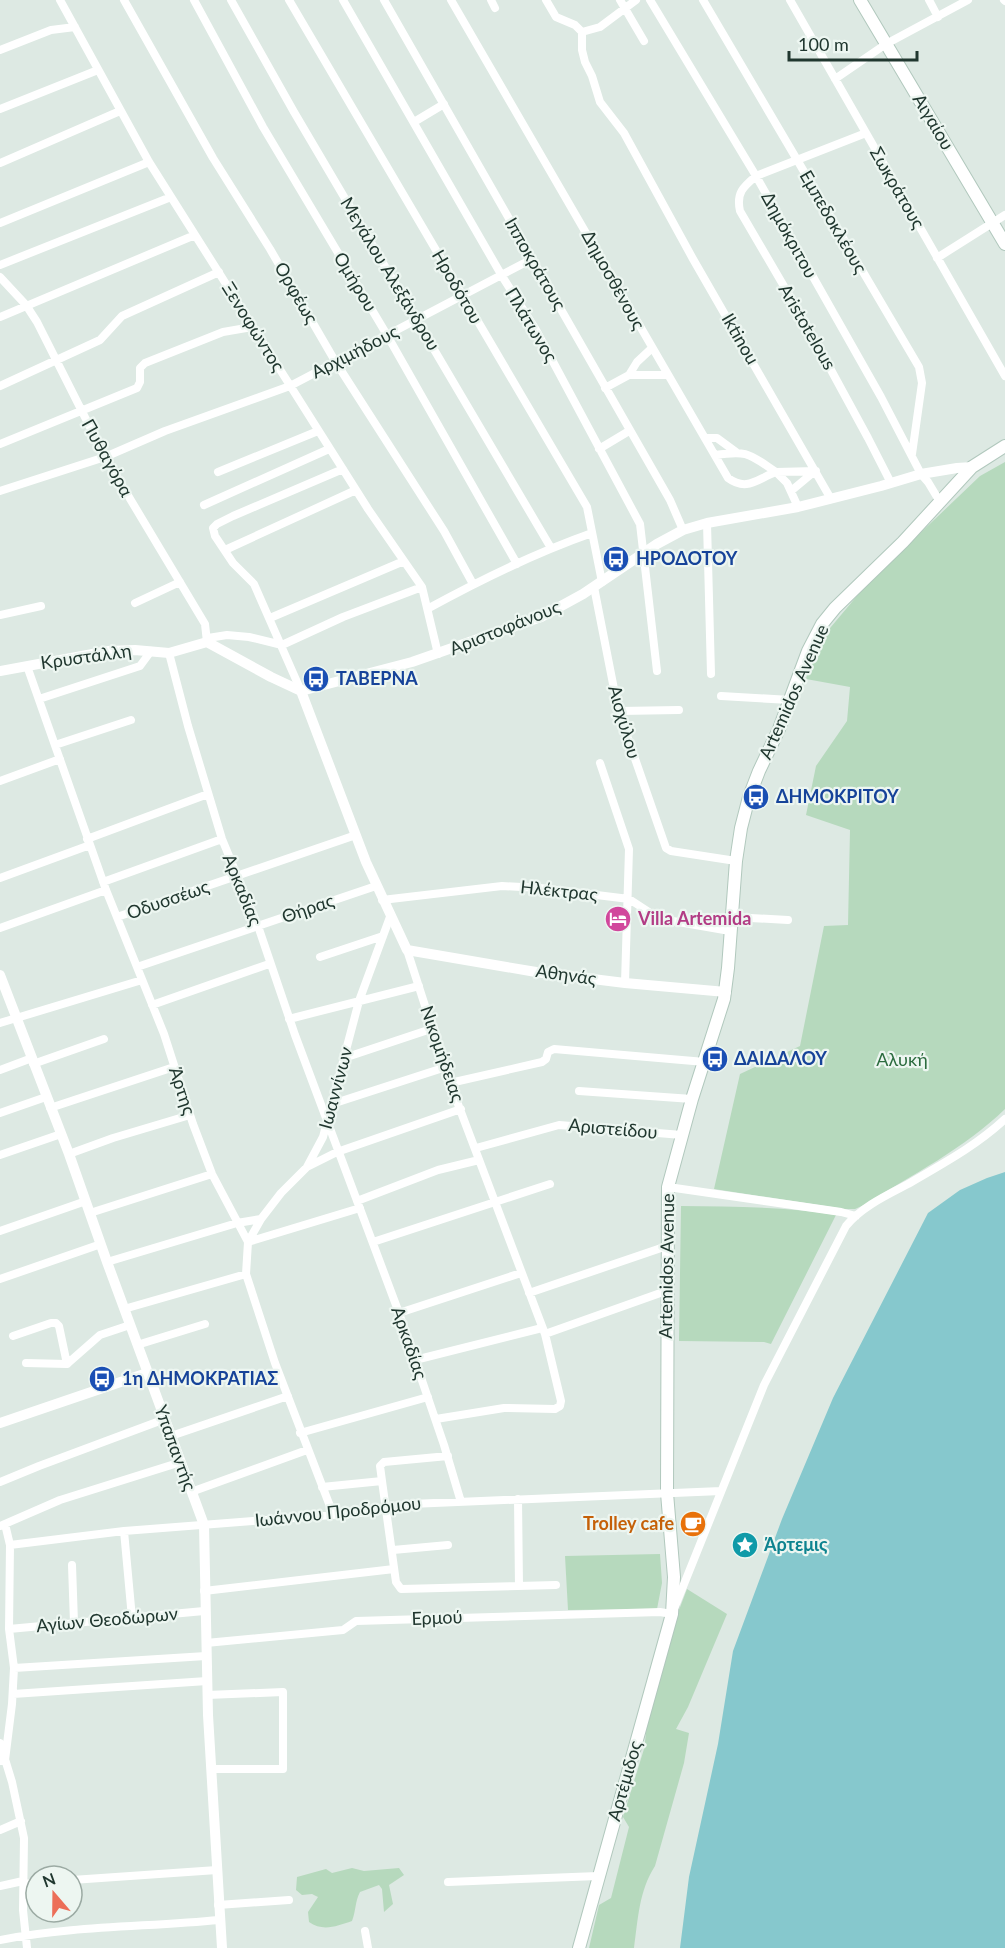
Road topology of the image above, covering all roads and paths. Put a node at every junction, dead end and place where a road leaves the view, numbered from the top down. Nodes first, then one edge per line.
1 (60, 0) edge
2 (124, 0) edge
3 (194, 0) edge
4 (231, 0) edge
5 (289, 0) edge
6 (343, 0) edge
7 (384, 0) edge
8 (451, 0) edge
9 (546, 0) edge
10 (636, 0) edge
11 (650, 0) edge
12 (703, 0) edge
13 (790, 0) edge
14 (860, 0) edge
15 (929, 0) edge
16 (968, 0) edge
17 (623, 4) edge
18 (938, 17) junction
19 (75, 27) junction
20 (582, 32) junction
21 (644, 41) dead end
22 (886, 44) junction
23 (0, 50) edge
24 (98, 70) junction
25 (835, 79) junction
26 (444, 104) junction
27 (0, 108) edge
28 (120, 111) junction
29 (414, 122) junction
30 (866, 133) junction
31 (798, 161) junction
32 (149, 162) junction
33 (0, 163) edge
34 (756, 176) junction
35 (171, 197) junction
36 (1005, 215) edge
37 (0, 223) edge
38 (992, 223) junction
39 (195, 235) junction
40 (1005, 244) edge
41 (938, 258) junction
42 (532, 259) junction
43 (0, 265) edge
44 (219, 272) junction
45 (501, 276) junction
46 (0, 278) edge
47 (462, 296) junction
48 (26, 305) junction
49 (0, 317) edge
50 (418, 319) junction
51 (252, 327) junction
52 (387, 335) junction
53 (652, 348) junction
54 (335, 361) junction
55 (56, 362) junction
56 (629, 375) junction
57 (668, 375) junction
58 (1005, 376) edge
59 (0, 386) edge
60 (290, 386) junction
61 (605, 388) junction
62 (81, 411) junction
63 (318, 431) junction
64 (629, 431) junction
65 (705, 438) junction
66 (0, 444) edge
67 (1005, 446) edge
68 (329, 449) junction
69 (599, 449) junction
70 (735, 452) junction
71 (912, 454) junction
72 (715, 455) junction
73 (105, 457) junction
74 (972, 467) junction
75 (343, 470) junction
76 (816, 471) junction
77 (218, 472) dead end
78 (776, 472) junction
79 (921, 474) junction
80 (891, 483) junction
81 (356, 490) junction
82 (0, 491) edge
83 (791, 491) junction
84 (831, 499) junction
85 (940, 502) junction
86 (204, 505) dead end
87 (798, 507) junction
88 (707, 523) junction
89 (683, 530) junction
90 (592, 533) junction
91 (551, 548) junction
92 (225, 550) junction
93 (644, 553) junction
94 (404, 561) junction
95 (517, 564) junction
96 (180, 582) junction
97 (473, 584) junction
98 (598, 584) junction
99 (422, 587) junction
100 (135, 603) dead end
101 (41, 606) dead end
102 (429, 608) junction
103 (0, 615) edge
104 (270, 618) junction
105 (207, 640) junction
106 (282, 645) junction
107 (152, 651) junction
108 (169, 653) junction
109 (438, 654) junction
110 (27, 666) junction
111 (0, 671) edge
112 (657, 671) dead end
113 (711, 674) dead end
114 (302, 691) junction
115 (721, 696) dead end
116 (39, 699) junction
117 (790, 700) junction
118 (679, 710) dead end
119 (620, 711) junction
120 (131, 720) dead end
121 (56, 745) junction
122 (60, 759) junction
123 (600, 763) dead end
124 (0, 781) edge
125 (208, 794) junction
126 (356, 835) junction
127 (222, 839) junction
128 (89, 842) junction
129 (736, 861) junction
130 (239, 876) junction
131 (0, 878) edge
132 (105, 886) junction
133 (376, 886) junction
134 (629, 899) junction
135 (382, 900) junction
136 (390, 917) junction
137 (732, 917) junction
138 (117, 918) junction
139 (788, 920) dead end
140 (258, 926) junction
141 (0, 928) edge
142 (730, 932) junction
143 (383, 936) junction
144 (407, 950) junction
145 (320, 957) dead end
146 (269, 964) junction
147 (137, 967) junction
148 (0, 977) edge
149 (142, 980) junction
150 (625, 983) junction
151 (419, 986) junction
152 (726, 992) junction
153 (360, 1001) junction
154 (152, 1005) junction
155 (16, 1017) junction
156 (289, 1019) junction
157 (0, 1023) edge
158 (434, 1028) junction
159 (104, 1040) dead end
160 (344, 1058) junction
161 (33, 1061) junction
162 (705, 1062) junction
163 (174, 1067) junction
164 (446, 1067) junction
165 (0, 1070) edge
166 (450, 1083) junction
167 (579, 1091) dead end
168 (46, 1097) junction
169 (692, 1099) junction
170 (332, 1104) junction
171 (50, 1108) junction
172 (461, 1109) junction
173 (0, 1113) edge
174 (190, 1115) junction
175 (1005, 1119) edge
176 (328, 1123) junction
177 (61, 1134) junction
178 (682, 1136) junction
179 (476, 1148) junction
180 (337, 1152) junction
181 (69, 1154) junction
182 (0, 1155) edge
183 (479, 1160) junction
184 (307, 1167) junction
185 (212, 1174) junction
186 (550, 1184) dead end
187 (668, 1187) junction
188 (86, 1201) junction
189 (495, 1202) junction
190 (358, 1204) junction
191 (90, 1213) junction
192 (856, 1216) junction
193 (261, 1219) junction
194 (237, 1223) junction
195 (0, 1231) edge
196 (248, 1242) junction
197 (373, 1242) junction
198 (101, 1244) junction
199 (667, 1245) junction
200 (107, 1262) junction
201 (521, 1273) junction
202 (246, 1274) junction
203 (0, 1279) edge
204 (666, 1291) junction
205 (529, 1293) junction
206 (124, 1309) junction
207 (399, 1313) junction
208 (205, 1324) dead end
209 (130, 1325) junction
210 (543, 1331) junction
211 (13, 1336) dead end
212 (137, 1345) junction
213 (415, 1360) junction
214 (26, 1362) dead end
215 (67, 1364) junction
216 (147, 1373) junction
217 (288, 1396) junction
218 (428, 1397) junction
219 (165, 1419) junction
220 (436, 1419) junction
221 (0, 1423) edge
222 (300, 1433) junction
223 (171, 1436) junction
224 (307, 1450) junction
225 (448, 1456) junction
226 (181, 1462) junction
227 (382, 1481) junction
228 (0, 1482) edge
229 (322, 1487) junction
230 (721, 1491) junction
231 (191, 1492) junction
232 (667, 1493) junction
233 (518, 1499) junction
234 (461, 1502) junction
235 (387, 1509) junction
236 (333, 1514) junction
237 (2, 1525) edge
238 (204, 1525) junction
239 (124, 1531) junction
240 (10, 1545) junction
241 (448, 1545) dead end
242 (393, 1550) junction
243 (72, 1565) dead end
244 (394, 1569) junction
245 (556, 1585) dead end
246 (519, 1586) junction
247 (204, 1591) junction
248 (204, 1611) junction
249 (672, 1614) junction
250 (132, 1617) junction
251 (74, 1623) junction
252 (9, 1629) junction
253 (206, 1644) junction
254 (206, 1656) junction
255 (14, 1668) junction
256 (207, 1681) junction
257 (13, 1694) junction
258 (207, 1695) junction
259 (0, 1743) edge
260 (3, 1760) edge
261 (211, 1769) junction
262 (21, 1821) junction
263 (0, 1830) edge
264 (217, 1870) junction
265 (598, 1876) junction
266 (84, 1879) edge
267 (23, 1882) junction
268 (448, 1882) dead end
269 (0, 1886) edge
270 (289, 1900) dead end
271 (218, 1905) junction
272 (219, 1920) junction
273 (365, 1931) dead end
274 (26, 1935) junction
275 (0, 1940) edge
276 (27, 1948) edge
277 (222, 1948) edge
278 (368, 1948) edge
279 (579, 1948) edge

1 - 19 street, Ξενοφώντος
2 - 54 street, Ορφέως
3 - 52 street, Ομήρου
4 - 50 street, Μεγάλου Αλεξάνδρου
5 - 47 street, Ηροδότου
6 - 29 street, Πλάτωνος
7 - 26 street, Ιπποκράτους
8 - 53 street, Δημοσθένους
9 - 20 street
10 - 17 street
11 - 34 street, Δημόκριτου
12 - 31 street, Εμπεδοκλέους
13 - 25 street, Σωκράτους
14 - 22 main road, Αιγαίου
15 - 18 street
16 - 18 street
17 - 20 street
17 - 21 street
18 - 22 street
19 - 23 street
19 - 24 street, Ξενοφώντος
20 - 76 street, Iktinou
22 - 25 street
22 - 38 main road, Αιγαίου
24 - 27 street
24 - 28 street, Ξενοφώντος
25 - 30 street, Σωκράτους
26 - 29 street
26 - 42 street, Ιπποκράτους
28 - 32 street, Ξενοφώντος
28 - 33 street
29 - 45 street, Πλάτωνος
30 - 31 street
30 - 41 street, Σωκράτους
31 - 34 street
31 - 71 street, Εμπεδοκλέους
32 - 35 street, Ξενοφώντος
32 - 37 street
34 - 71 street, Δημόκριτου
34 - 80 street, Aristotelous
35 - 39 street, Ξενοφώντος
35 - 43 street
36 - 38 street
38 - 40 main road, Αιγαίου
38 - 41 street
39 - 44 street, Ξενοφώντος
39 - 48 street
41 - 58 street, Σωκράτους
42 - 45 street, Αρχιμήδους
42 - 61 street, Ιπποκράτους
44 - 51 street, Ξενοφώντος
44 - 55 street
45 - 47 street, Αρχιμήδους
45 - 69 street, Πλάτωνος
46 - 48 street, Πυθαγόρα
47 - 50 street, Αρχιμήδους
47 - 90 street, Ηροδότου
48 - 49 street
48 - 55 street, Πυθαγόρα
50 - 52 street, Αρχιμήδους
50 - 91 street, Μεγάλου Αλεξάνδρου
51 - 60 street, Ξενοφώντος
51 - 62 street
52 - 54 street, Αρχιμήδους
52 - 95 street, Ομήρου
53 - 56 street
53 - 57 street, Δημοσθένους
54 - 60 street, Αρχιμήδους
54 - 97 street, Ορφέως
55 - 59 street
55 - 62 street, Πυθαγόρα
56 - 57 street
56 - 61 street
57 - 65 street, Δημοσθένους
60 - 63 street, Ξενοφώντος
60 - 73 street, Αρχιμήδους
61 - 64 street, Ιπποκράτους
62 - 66 street
62 - 73 street, Πυθαγόρα
63 - 68 street, Ξενοφώντος
63 - 77 street
64 - 69 street
64 - 89 street, Ιπποκράτους
65 - 70 street
65 - 72 street, Δημοσθένους
67 - 74 main road, Artemidos Avenue
68 - 75 street, Ξενοφώντος
68 - 86 street
69 - 93 street, Πλάτωνος
70 - 72 street
70 - 78 street
71 - 79 street, Δημόκριτου
72 - 78 street, Δημοσθένους
73 - 82 street, Αρχιμήδους
73 - 96 street, Πυθαγόρα
74 - 79 street, Αριστοφάνους
74 - 85 main road, Artemidos Avenue
75 - 81 street, Ξενοφώντος
75 - 92 street
76 - 78 street
76 - 83 street
76 - 84 street, Iktinou
78 - 83 street
79 - 80 street, Αριστοφάνους
79 - 85 street, Δημόκριτου
80 - 84 street, Αριστοφάνους
81 - 92 street
81 - 94 street, Ξενοφώντος
83 - 87 street
84 - 87 street, Αριστοφάνους
85 - 117 main road, Artemidos Avenue
87 - 88 street, Αριστοφάνους
88 - 89 street, Αριστοφάνους
88 - 113 street
89 - 93 street, Αριστοφάνους
90 - 91 street
90 - 98 street, Ηροδότου
91 - 95 street
92 - 104 street
93 - 98 street, Αριστοφάνους
93 - 112 street, Πλάτωνος
94 - 99 street, Ξενοφώντος
94 - 104 street
95 - 97 street
96 - 100 street
96 - 105 street, Πυθαγόρα
97 - 102 street
98 - 109 street, Αριστοφάνους
98 - 119 street, Αισχύλου
99 - 102 street, Ξενοφώντος
99 - 106 street
101 - 103 street
102 - 109 street, Ξενοφώντος
104 - 106 street
105 - 106 street
105 - 108 street, Κρυστάλλη
105 - 114 street
106 - 114 street
107 - 108 street, Κρυστάλλη
107 - 110 street, Κρυστάλλη
107 - 116 street
108 - 125 street, Αρκαδίας
109 - 114 street, Αριστοφάνους
110 - 111 street, Κρυστάλλη
110 - 116 street, Άρτης
114 - 126 street, Νικομήδειας
115 - 117 street
116 - 121 street, Άρτης
117 - 129 main road, Artemidos Avenue
118 - 119 street
119 - 129 street, Αισχύλου
120 - 121 street
121 - 122 street, Άρτης
122 - 124 street
122 - 128 street, Άρτης
123 - 134 street
125 - 127 street, Αρκαδίας
125 - 128 street
126 - 130 street, Οδυσσέως
126 - 133 street, Νικομήδειας
127 - 130 street, Αρκαδίας
127 - 132 street
128 - 131 street
128 - 132 street, Άρτης
129 - 137 main road, Artemidos Avenue
130 - 138 street, Οδυσσέως
130 - 140 street, Αρκαδίας
132 - 138 street, Άρτης
132 - 141 street
133 - 135 street, Νικομήδειας
133 - 140 street, Θήρας
134 - 135 street, Ηλέκτρας
134 - 142 street, Ηλέκτρας
134 - 150 street
135 - 136 street, Νικομήδειας
136 - 143 street, Ιωαννίνων
136 - 144 street, Νικομήδειας
137 - 139 street
137 - 142 main road, Artemidos Avenue
138 - 147 street, Άρτης
140 - 146 street, Αρκαδίας
140 - 147 street, Θήρας
142 - 152 main road, Artemidos Avenue
143 - 145 street
143 - 153 street, Ιωαννίνων
144 - 150 street, Αθηνάς
144 - 151 street, Νικομήδειας
146 - 154 street
146 - 156 street, Αρκαδίας
147 - 149 street, Άρτης
148 - 155 street, Υπαπαντής
149 - 154 street, Άρτης
149 - 155 street
150 - 152 street, Αθηνάς
151 - 153 street
151 - 158 street, Νικομήδειας
152 - 162 main road, Artemidos Avenue
153 - 156 street
153 - 160 street, Ιωαννίνων
154 - 163 street, Άρτης
155 - 157 street
155 - 161 street, Υπαπαντής
156 - 176 street, Αρκαδίας
158 - 160 street
158 - 164 street, Νικομήδειας
159 - 161 street
160 - 170 street, Ιωαννίνων
161 - 165 street
161 - 168 street, Υπαπαντής
162 - 166 street
162 - 169 main road, Artemidos Avenue
163 - 171 street
163 - 174 street, Άρτης
164 - 166 street, Νικομήδειας
164 - 170 street
166 - 172 street, Νικομήδειας
167 - 169 street
168 - 171 street, Υπαπαντής
168 - 173 street
169 - 178 main road, Artemidos Avenue
170 - 176 street, Ιωαννίνων
171 - 177 street, Υπαπαντής
172 - 179 street, Νικομήδειας
172 - 180 street
174 - 181 street
174 - 185 street, Άρτης
175 - 192 street
176 - 180 street, Αρκαδίας
176 - 184 street, Ιωαννίνων
177 - 181 street, Υπαπαντής
177 - 182 street
178 - 179 street, Αριστείδου
178 - 187 main road, Artemidos Avenue
179 - 183 street, Νικομήδειας
180 - 184 street
180 - 190 street, Αρκαδίας
181 - 188 street, Υπαπαντής
183 - 189 street, Νικομήδειας
183 - 190 street
184 - 193 street, Ιωαννίνων
185 - 191 street
185 - 194 street, Άρτης
186 - 189 street
187 - 192 street
187 - 199 main road, Artemidos Avenue
188 - 191 street, Υπαπαντής
188 - 195 street
189 - 197 street
189 - 201 street, Νικομήδειας
190 - 196 street
190 - 197 street, Αρκαδίας
191 - 198 street, Υπαπαντής
192 - 230 street
193 - 194 street
193 - 196 street, Ιωαννίνων
194 - 196 street, Άρτης
194 - 200 street
196 - 202 street
197 - 207 street, Αρκαδίας
198 - 200 street, Υπαπαντής
198 - 203 street
199 - 204 main road, Artemidos Avenue
199 - 205 street
200 - 206 street, Υπαπαντής
201 - 205 street, Νικομήδειας
201 - 207 street
202 - 206 street
202 - 217 street
204 - 210 street
204 - 232 main road, Artemidos Avenue
205 - 210 street, Νικομήδειας
206 - 209 street, Υπαπαντής
207 - 213 street, Αρκαδίας
208 - 212 street
209 - 212 street, Υπαπαντής
209 - 215 street
210 - 213 street
210 - 220 street, Νικομήδειας
211 - 215 street
212 - 216 street, Υπαπαντής
213 - 218 street, Αρκαδίας
214 - 215 street
216 - 219 street, Υπαπαντής
216 - 221 street
217 - 222 street
217 - 223 street
218 - 220 street, Αρκαδίας
218 - 222 street
219 - 223 street, Υπαπαντής
219 - 228 street
220 - 225 street, Αρκαδίας
222 - 224 street
223 - 226 street, Υπαπαντής
224 - 229 street
224 - 231 street
225 - 227 street
225 - 234 street, Αρκαδίας
226 - 231 street, Υπαπαντής
226 - 237 street
227 - 229 street
227 - 235 street
229 - 236 street
230 - 232 street, Ιωάννου Προδρόμου
230 - 249 street
231 - 238 street, Υπαπαντής
232 - 233 street, Ιωάννου Προδρόμου
232 - 249 main road, Artemidos Avenue
233 - 234 street, Ιωάννου Προδρόμου
233 - 246 street
234 - 235 street, Ιωάννου Προδρόμου
235 - 236 street, Ιωάννου Προδρόμου
235 - 242 street
236 - 238 street, Ιωάννου Προδρόμου
237 - 240 street
238 - 239 street, Ιωάννου Προδρόμου
238 - 247 street, Υπαπαντής
239 - 240 street, Ιωάννου Προδρόμου
239 - 250 street
240 - 252 street
241 - 242 street
242 - 244 street
243 - 251 street
244 - 246 street
244 - 247 street
245 - 246 street
247 - 248 street, Υπαπαντής
248 - 250 street, Αγίων Θεοδώρων
248 - 253 street, Υπαπαντής
249 - 253 street, Ερμού
249 - 265 main road, Αρτέμιδος
250 - 251 street, Αγίων Θεοδώρων
251 - 252 street, Αγίων Θεοδώρων
252 - 255 street
253 - 254 street, Υπαπαντής
254 - 255 street
254 - 256 street, Υπαπαντής
255 - 257 street
256 - 257 street
256 - 258 street, Υπαπαντής
257 - 260 street
258 - 261 street, Υπαπαντής
258 - 261 street
259 - 260 street
260 - 262 street
261 - 264 street, Υπαπαντής
262 - 263 street
262 - 267 street
264 - 266 street
264 - 271 street, Υπαπαντής
265 - 268 street
265 - 279 main road, Αρτέμιδος
267 - 269 street
267 - 274 street
270 - 271 street
271 - 272 street, Υπαπαντής
272 - 274 street
272 - 277 street, Υπαπαντής
273 - 278 street
274 - 275 street
274 - 276 street

